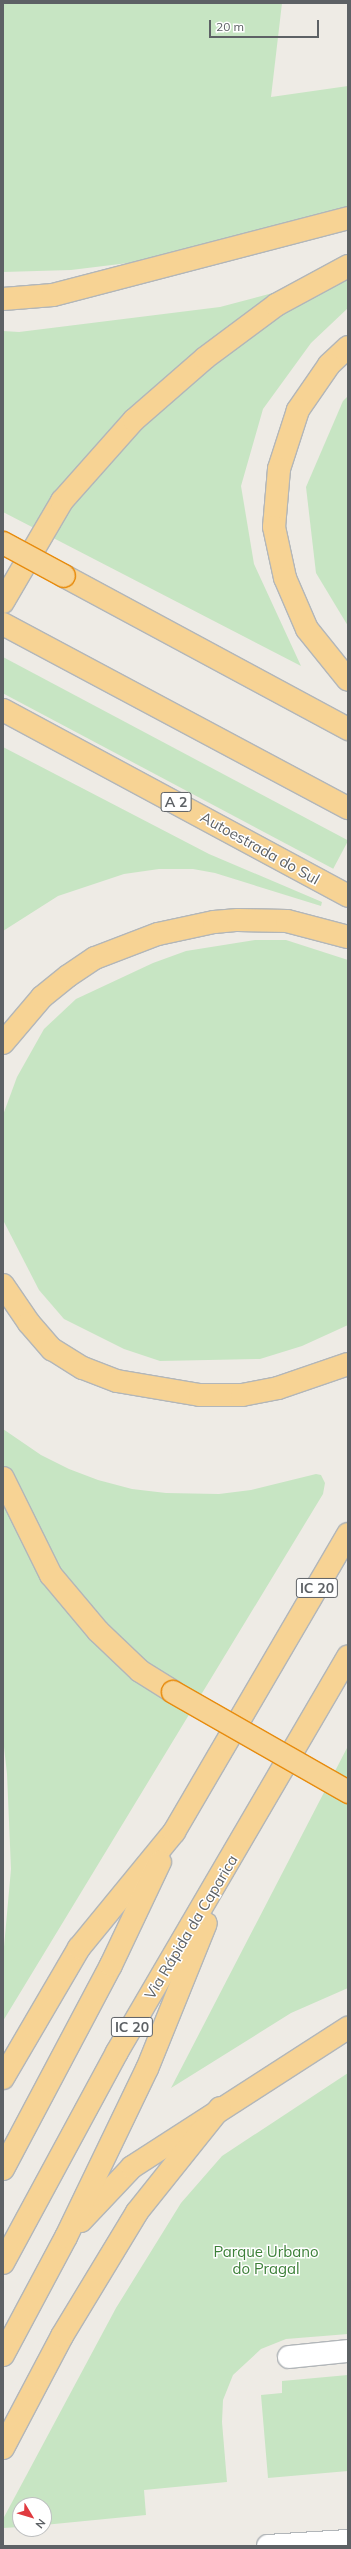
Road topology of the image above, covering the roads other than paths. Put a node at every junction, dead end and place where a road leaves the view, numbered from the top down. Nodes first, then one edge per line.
1 (348, 218) edge
2 (348, 266) edge
3 (3, 299) edge
4 (348, 347) edge
5 (3, 543) edge
6 (3, 602) edge
7 (3, 624) edge
8 (348, 680) edge
9 (3, 710) edge
10 (348, 729) edge
11 (348, 808) edge
12 (348, 896) edge
13 (348, 937) edge
14 (3, 1043) edge
15 (3, 1285) edge
16 (348, 1364) edge
17 (3, 1478) edge
18 (348, 1534) edge
19 (348, 1657) edge
20 (348, 1792) edge
21 (174, 1832) junction
22 (233, 1857) junction
23 (348, 2028) edge
24 (3, 2078) edge
25 (220, 2108) junction
26 (3, 2169) edge
27 (66, 2237) junction
28 (3, 2263) edge
29 (348, 2351) edge
30 (3, 2355) edge
31 (289, 2357) dead end
32 (3, 2448) edge
33 (348, 2541) edge
34 (268, 2546) edge

1 - 3 highway
2 - 6 highway
4 - 8 highway
5 - 10 highway, bridge
7 - 11 highway
9 - 12 highway, Autoestrada do Sul / A 2
13 - 14 highway
15 - 16 highway
17 - 20 highway, bridge
18 - 21 highway, IC 20
19 - 22 highway, Via Rápida da Caparica / IC 20
21 - 24 highway, IC 20
21 - 26 highway
22 - 27 highway
22 - 28 highway, Via Rápida da Caparica / IC 20
23 - 25 highway
25 - 27 highway
25 - 32 highway
27 - 30 highway
29 - 31 street
33 - 34 street

